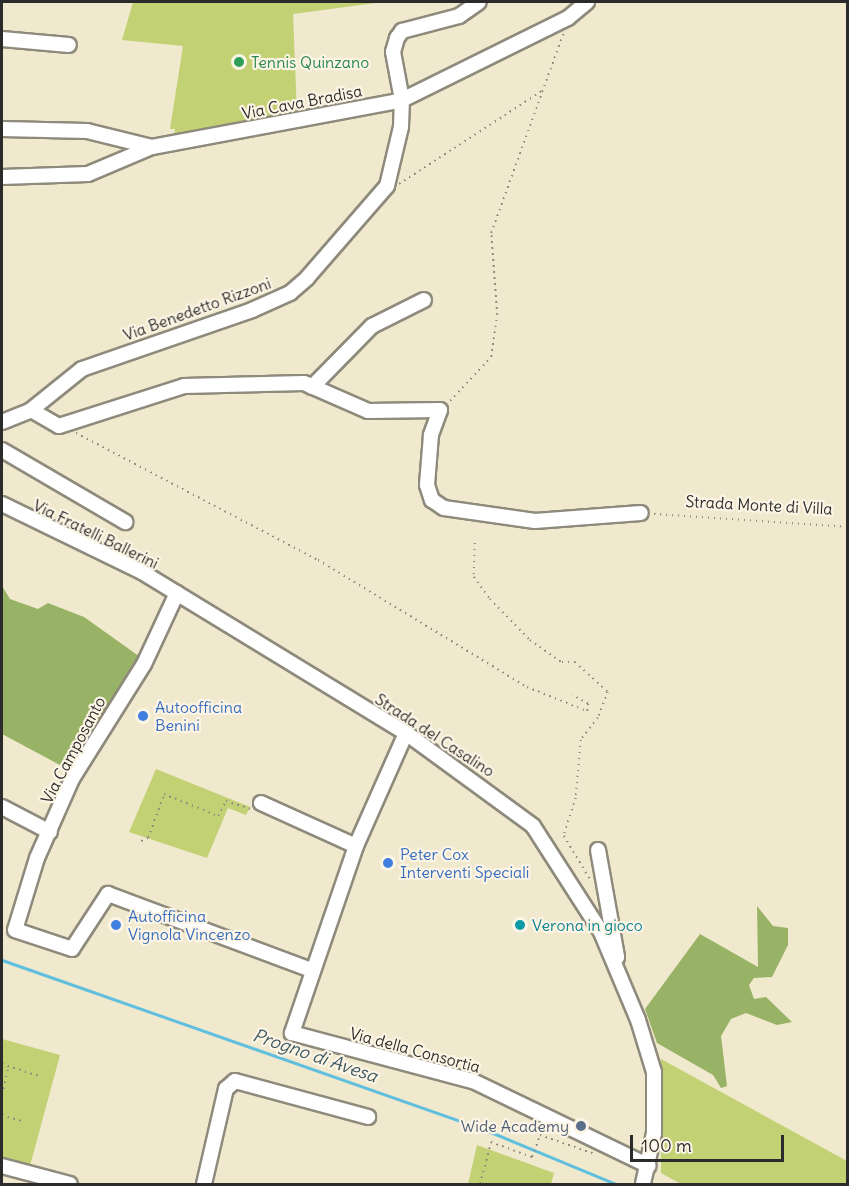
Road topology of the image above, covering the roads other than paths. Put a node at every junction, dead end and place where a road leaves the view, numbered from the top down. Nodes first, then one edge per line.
1 (479, 2) edge
2 (587, 2) edge
3 (2, 39) edge
4 (69, 45) dead end
5 (402, 100) junction
6 (2, 129) edge
7 (152, 147) junction
8 (2, 177) edge
9 (424, 300) dead end
10 (312, 387) junction
11 (31, 410) junction
12 (2, 422) edge
13 (2, 450) edge
14 (2, 504) edge
15 (641, 513) road end
16 (125, 522) dead end
17 (177, 593) junction
18 (406, 733) junction
19 (261, 803) road end
20 (2, 807) edge
21 (50, 832) junction
22 (356, 846) junction
23 (598, 850) dead end
24 (617, 962) junction
25 (311, 970) junction
26 (368, 1116) dead end
27 (2, 1166) edge
28 (649, 1166) junction
29 (70, 1185) edge
30 (204, 1185) edge
31 (643, 1185) edge

1 - 5 street, Via Benedetto Rizzoni
2 - 5 street, Via Cava Bradisa
3 - 4 street
5 - 7 street, Via Cava Bradisa
5 - 11 street, Via Benedetto Rizzoni
6 - 7 street, Via Cava Bradisa
7 - 8 street
9 - 10 street
10 - 11 street
10 - 15 street
11 - 12 street
13 - 16 street
14 - 17 street, Via Fratelli Ballerini
17 - 18 street, Strada del Casalino
17 - 21 street, Via Camposanto
18 - 22 street, Via della Consortia
18 - 24 street, Strada del Casalino
19 - 22 street
20 - 21 street
21 - 25 street, Via Camposanto
22 - 25 street, Via della Consortia
23 - 24 street, Strada del Casalino
24 - 28 street, Strada del Casalino
25 - 28 street, Via della Consortia
26 - 30 street
27 - 29 street
28 - 31 street, Strada del Casalino

